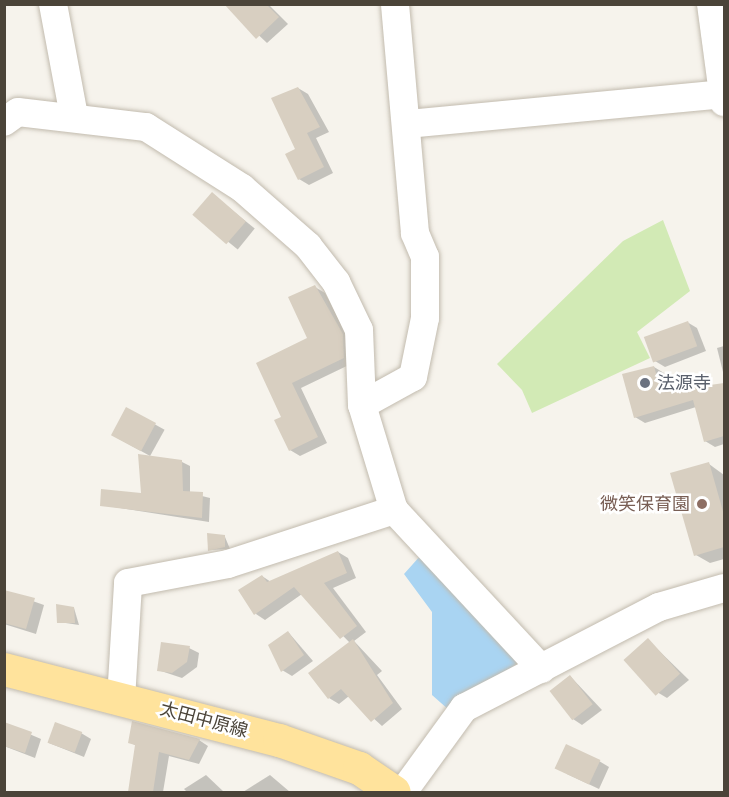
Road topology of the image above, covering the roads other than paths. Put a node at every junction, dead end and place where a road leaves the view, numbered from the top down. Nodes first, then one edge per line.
1 (53, 4) edge
2 (395, 4) edge
3 (711, 4) edge
4 (724, 96) edge
5 (74, 116) junction
6 (4, 122) edge
7 (407, 124) junction
8 (362, 405) junction
9 (394, 510) junction
10 (724, 588) edge
11 (4, 669) edge
12 (542, 669) junction
13 (121, 699) junction
14 (394, 792) edge
15 (403, 792) edge

1 - 5 street
2 - 7 street
3 - 4 street
4 - 7 street
5 - 6 street
5 - 8 street
7 - 8 street
8 - 9 street
9 - 12 street
9 - 13 street
10 - 12 street
11 - 13 main road, 太田中原線
12 - 15 street
13 - 14 main road, 太田中原線

